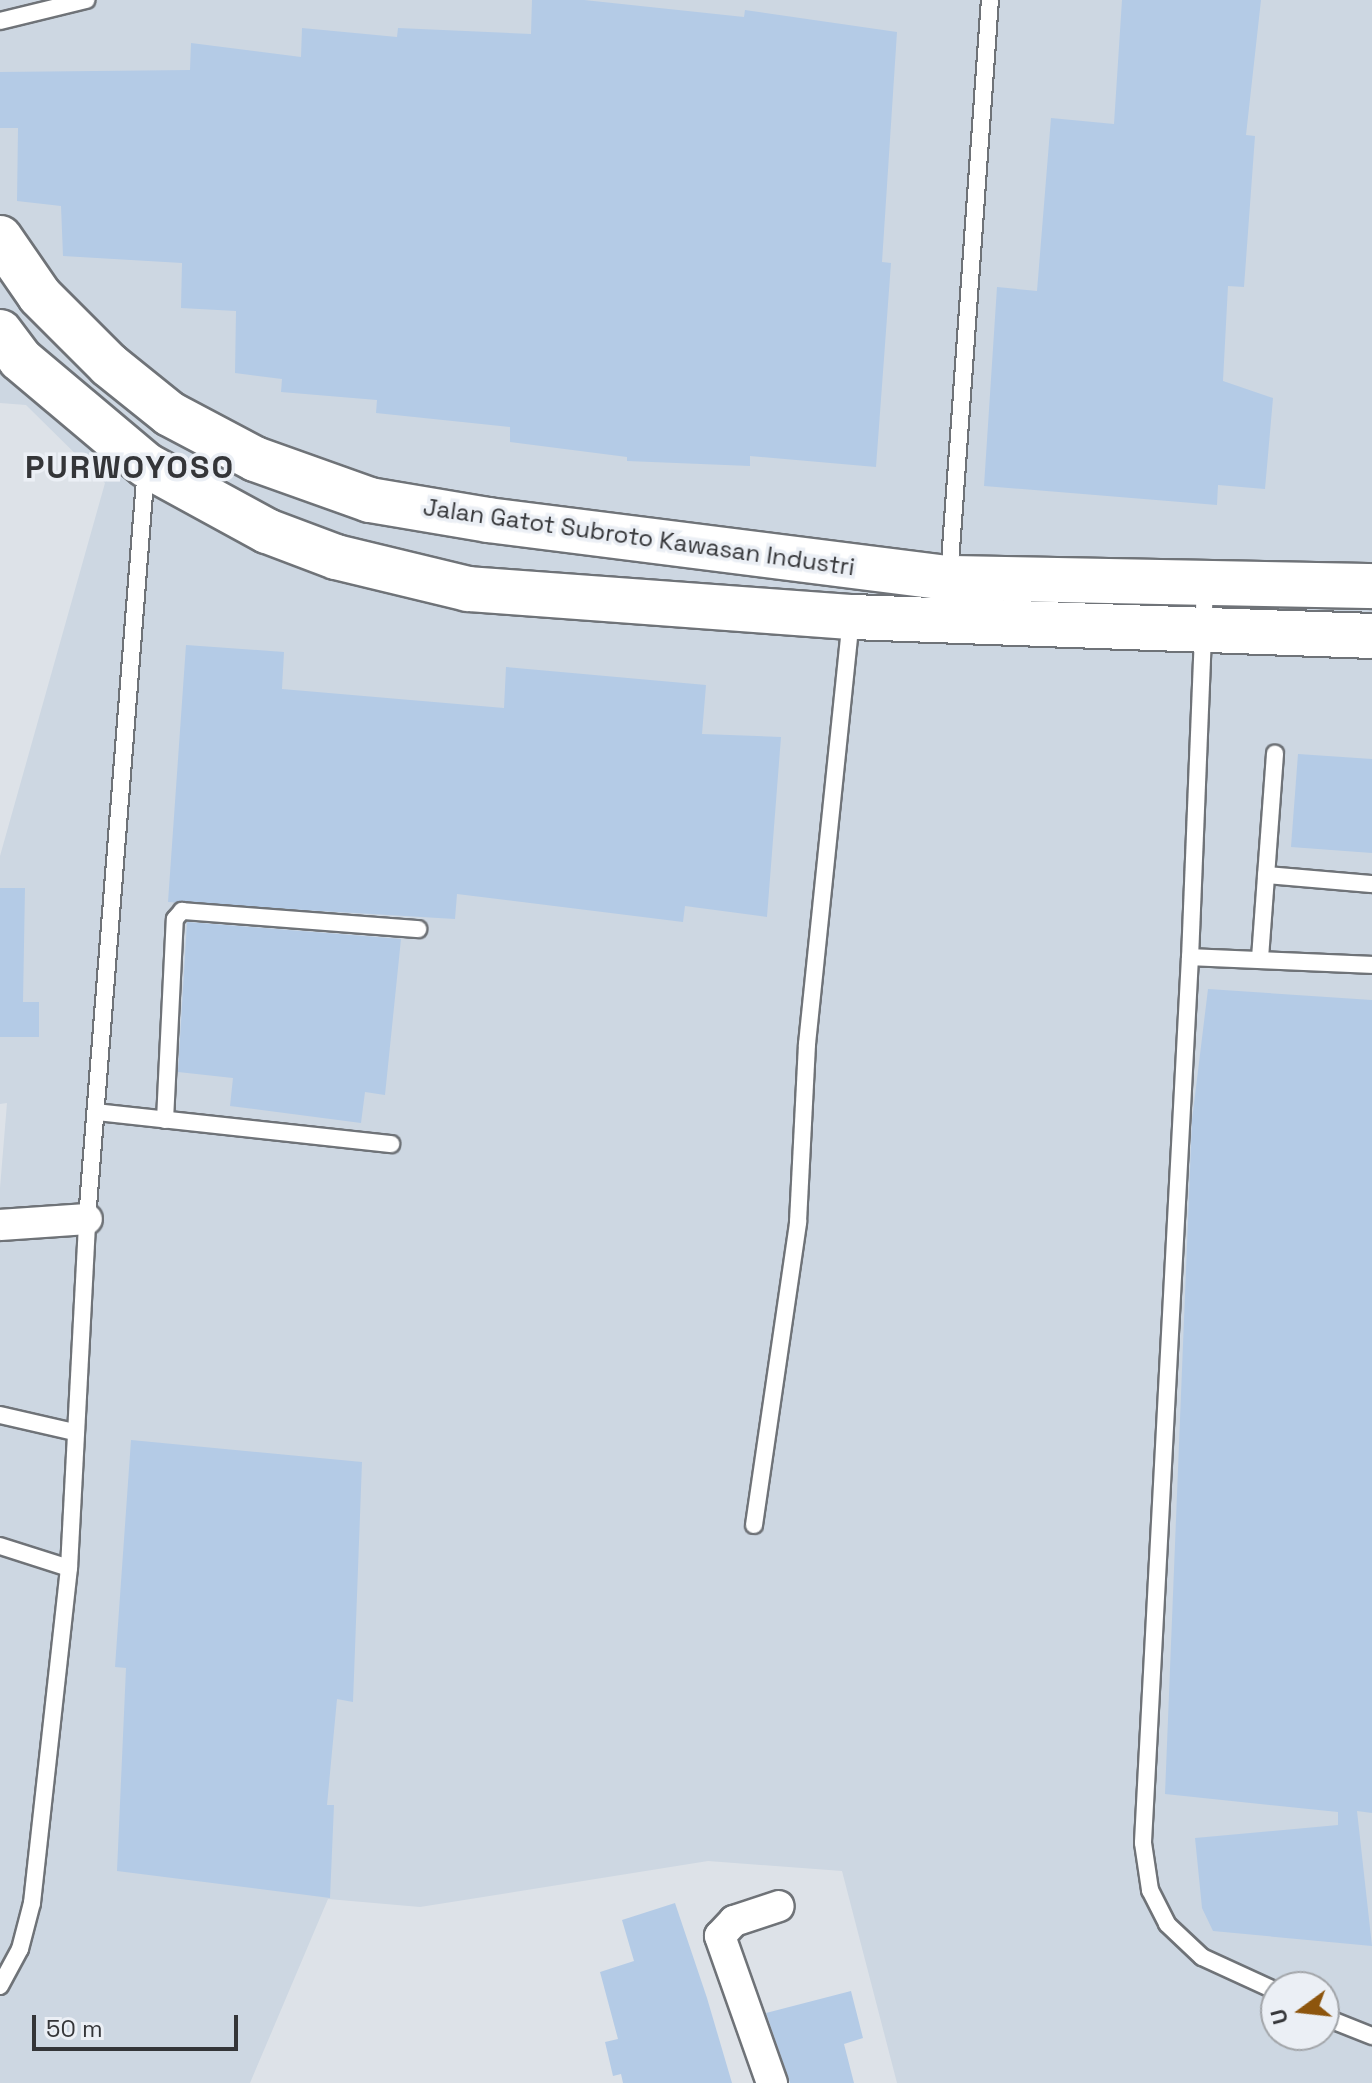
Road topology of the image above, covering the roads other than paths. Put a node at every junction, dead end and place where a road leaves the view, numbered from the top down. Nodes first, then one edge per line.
1 (86, 0) edge
2 (990, 0) edge
3 (0, 21) edge
4 (0, 238) edge
5 (0, 332) edge
6 (146, 465) junction
7 (1206, 580) junction
8 (1372, 586) edge
9 (947, 599) junction
10 (852, 617) junction
11 (1201, 627) junction
12 (1372, 636) edge
13 (1275, 754) dead end
14 (1266, 875) junction
15 (1372, 884) edge
16 (418, 929) dead end
17 (1190, 957) junction
18 (1260, 958) junction
19 (1372, 965) edge
20 (96, 1112) junction
21 (165, 1120) junction
22 (391, 1144) dead end
23 (87, 1219) junction
24 (0, 1225) edge
25 (0, 1415) edge
26 (74, 1432) junction
27 (754, 1525) dead end
28 (0, 1546) edge
29 (69, 1568) junction
30 (779, 1906) dead end
31 (1260, 1984) edge
32 (0, 1986) edge
33 (1340, 2023) edge
34 (1372, 2036) edge
35 (772, 2083) edge

1 - 3 lane
2 - 9 lane
4 - 9 street, Jalan Gatot Subroto Kawasan Industri
5 - 6 street, Jalan Gatot Subroto Kawasan Industri
6 - 10 street, Jalan Gatot Subroto Kawasan Industri
6 - 20 lane
7 - 8 street, Jalan Gatot Subroto Kawasan Industri
7 - 9 street, Jalan Gatot Subroto Kawasan Industri
7 - 11 lane
9 - 10 street, Jalan Gatot Subroto Kawasan Industri
9 - 11 street, Jalan Gatot Subroto Kawasan Industri
10 - 27 lane
11 - 12 street, Jalan Gatot Subroto Kawasan Industri
11 - 17 lane
13 - 14 lane
14 - 15 lane
14 - 18 lane
16 - 21 lane
17 - 18 lane
17 - 31 lane
18 - 19 lane
20 - 21 lane
20 - 23 lane
21 - 22 lane
23 - 24 street
23 - 26 lane
25 - 26 lane
26 - 29 lane
28 - 29 lane
29 - 32 lane
30 - 35 street
33 - 34 lane

